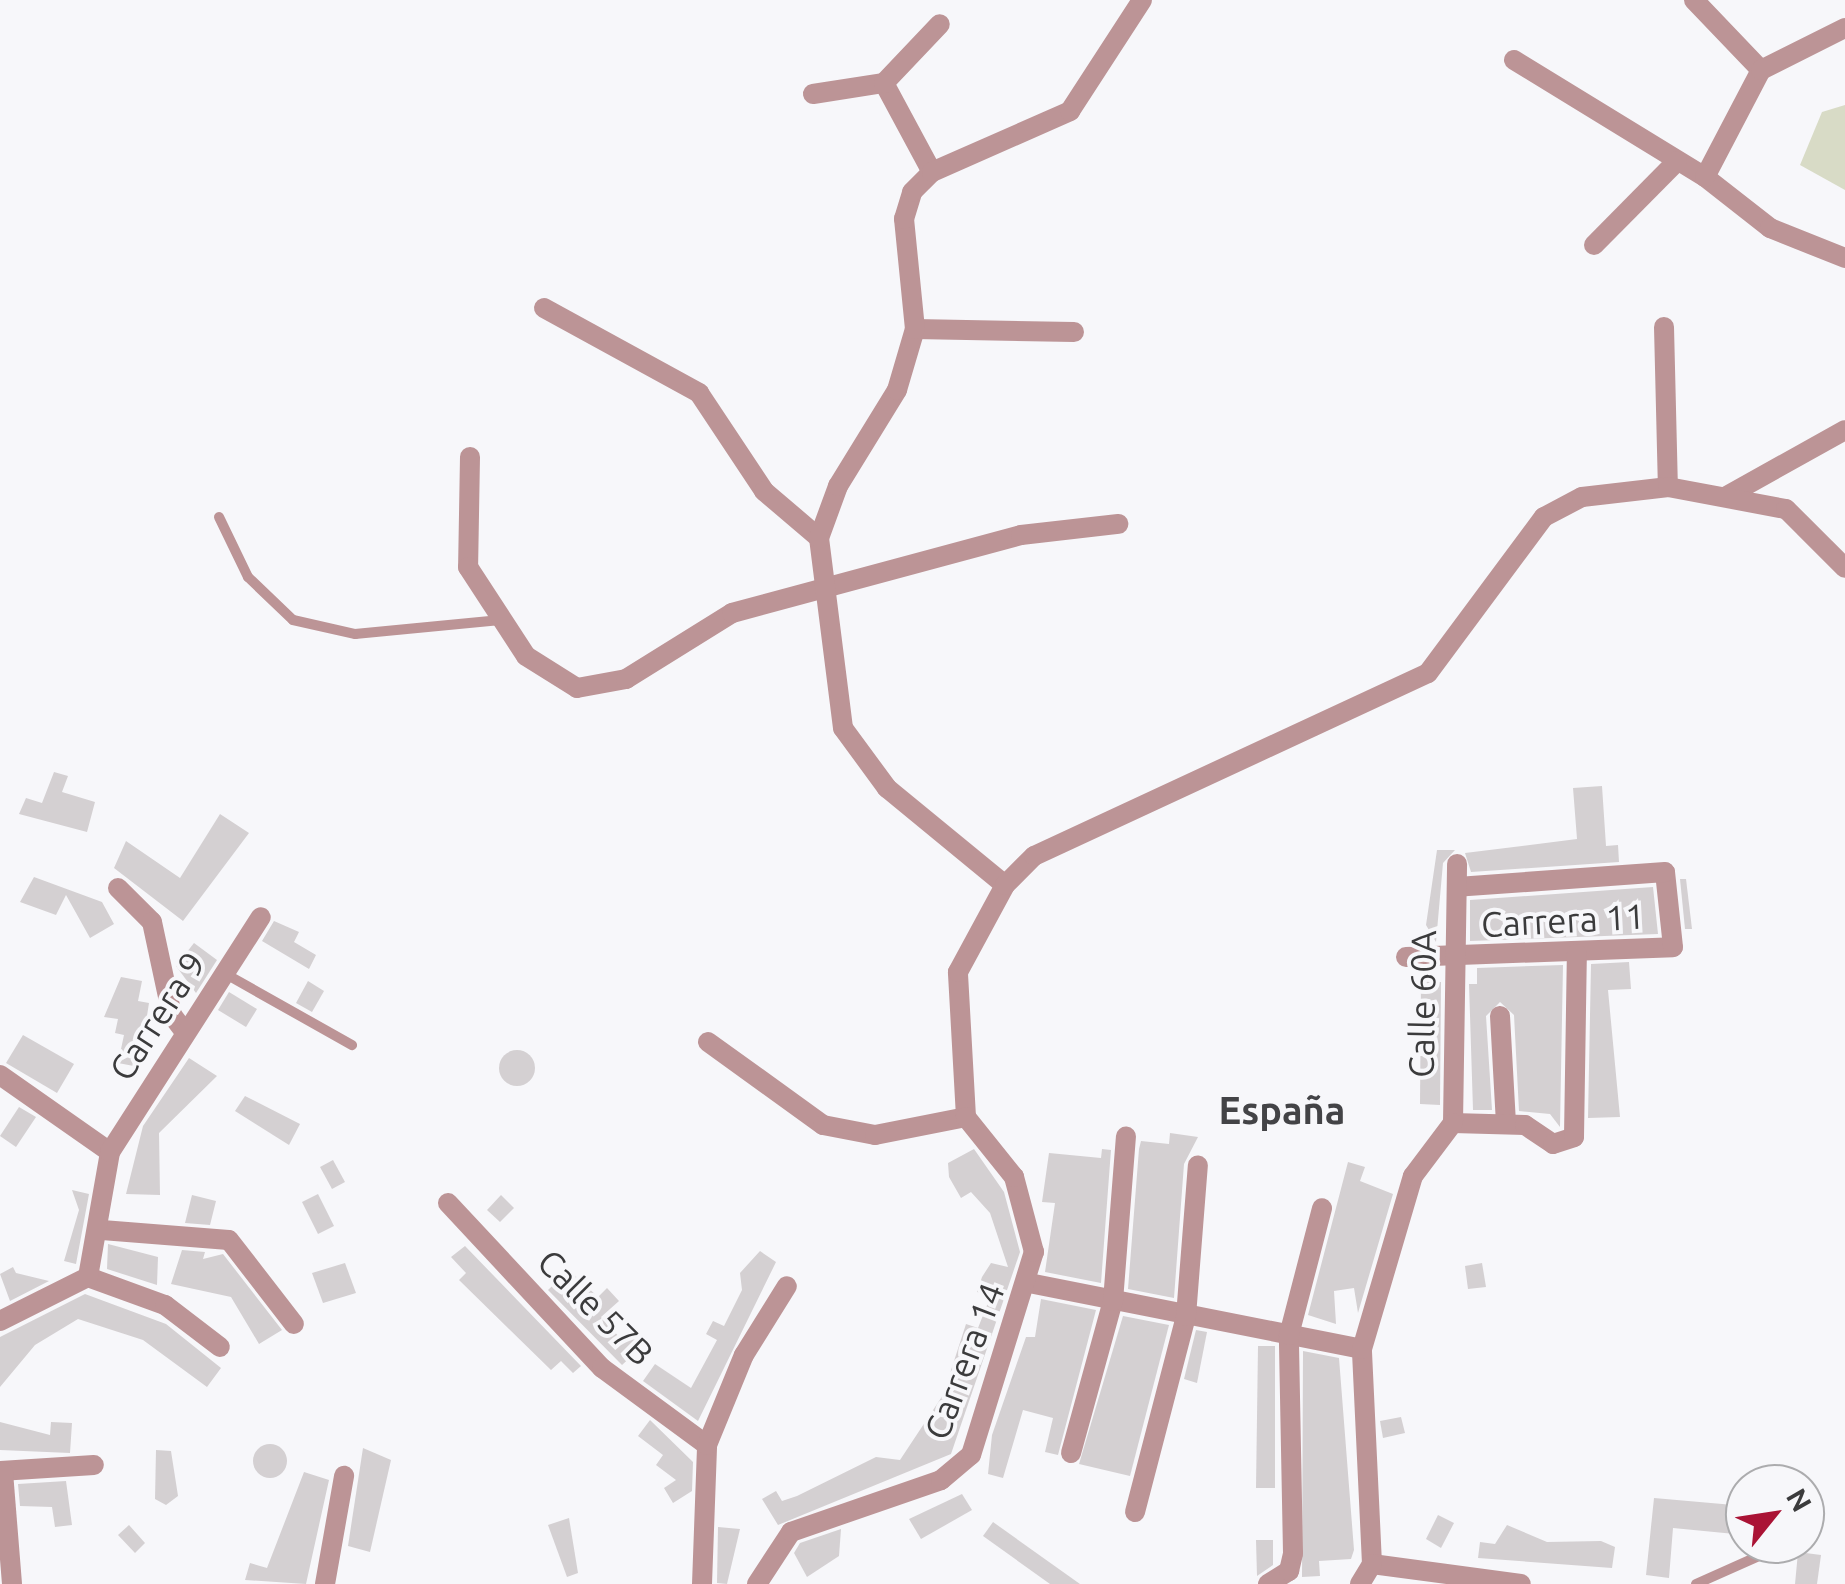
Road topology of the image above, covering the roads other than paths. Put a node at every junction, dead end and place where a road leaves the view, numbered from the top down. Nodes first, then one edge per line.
1 (1142, 0) edge
2 (1694, 0) edge
3 (940, 24) dead end
4 (1845, 28) edge
5 (1514, 60) dead end
6 (1761, 70) junction
7 (884, 82) junction
8 (812, 94) dead end
9 (1676, 160) junction
10 (932, 172) junction
11 (1705, 177) junction
12 (1594, 245) dead end
13 (1845, 258) edge
14 (544, 308) dead end
15 (1664, 327) dead end
16 (915, 329) junction
17 (1074, 332) dead end
18 (1845, 430) edge
19 (470, 457) dead end
20 (1668, 487) junction
21 (1725, 498) junction
22 (219, 517) dead end
23 (1118, 524) dead end
24 (820, 538) junction
25 (1845, 568) edge
26 (823, 589) junction
27 (503, 620) junction
28 (1457, 864) dead end
29 (1005, 885) junction
30 (1458, 887) junction
31 (118, 888) dead end
32 (261, 917) dead end
33 (1577, 954) junction
34 (1406, 957) dead end
35 (1455, 958) junction
36 (224, 972) junction
37 (1500, 1016) dead end
38 (184, 1031) junction
39 (708, 1042) dead end
40 (352, 1045) dead end
41 (0, 1076) edge
42 (966, 1117) junction
43 (1506, 1122) junction
44 (1452, 1123) junction
45 (1126, 1138) dead end
46 (110, 1152) junction
47 (1198, 1165) dead end
48 (448, 1203) dead end
49 (1322, 1208) dead end
50 (102, 1230) junction
51 (88, 1277) junction
52 (1029, 1283) junction
53 (787, 1286) dead end
54 (1114, 1301) junction
55 (1186, 1316) junction
56 (0, 1320) edge
57 (294, 1324) dead end
58 (1288, 1335) junction
59 (220, 1346) dead end
60 (1362, 1349) junction
61 (708, 1445) junction
62 (1070, 1453) dead end
63 (94, 1465) dead end
64 (1, 1472) edge
65 (344, 1476) dead end
66 (1135, 1512) dead end
67 (1372, 1564) junction
68 (1741, 1564) edge
69 (12, 1584) edge
70 (326, 1584) edge
71 (702, 1584) edge
72 (757, 1584) edge
73 (1268, 1584) edge
74 (1360, 1584) edge
75 (1521, 1584) edge
76 (1696, 1584) edge

1 - 10 street
2 - 6 street
3 - 7 street
4 - 6 street
5 - 9 street
6 - 11 street
7 - 8 street
7 - 10 street
9 - 11 street
9 - 12 street
10 - 16 street
11 - 13 street
14 - 24 street
15 - 20 street
16 - 17 street
16 - 24 street
18 - 21 street
19 - 27 street
20 - 21 street
20 - 29 street
21 - 25 street
22 - 27 lane
23 - 26 street
24 - 26 street
26 - 27 street
26 - 29 street
28 - 30 street, Calle 60A
29 - 42 street
30 - 33 street, Carrera 11
30 - 35 street, Calle 60A
31 - 38 street
32 - 36 street, Carrera 9
33 - 35 street, Carrera 11
33 - 43 street
34 - 35 street, Carrera 11
35 - 44 street, Calle 60A
36 - 38 street, Carrera 9
36 - 40 lane
37 - 43 street
38 - 46 street, Carrera 9
39 - 42 street
41 - 46 street
42 - 52 street, Carrera 14
43 - 44 street
44 - 60 street
45 - 54 street
46 - 50 street
47 - 55 street
48 - 61 street, Calle 57B
49 - 58 street
50 - 51 street
50 - 57 street
51 - 56 street
51 - 59 street
52 - 54 street
52 - 72 street, Carrera 14
53 - 61 street
54 - 55 street
54 - 62 street
55 - 58 street
55 - 66 street
58 - 60 street
58 - 73 street
60 - 67 street
61 - 71 street
63 - 64 street
64 - 69 street
65 - 70 street
67 - 74 street
67 - 75 street
68 - 76 lane

